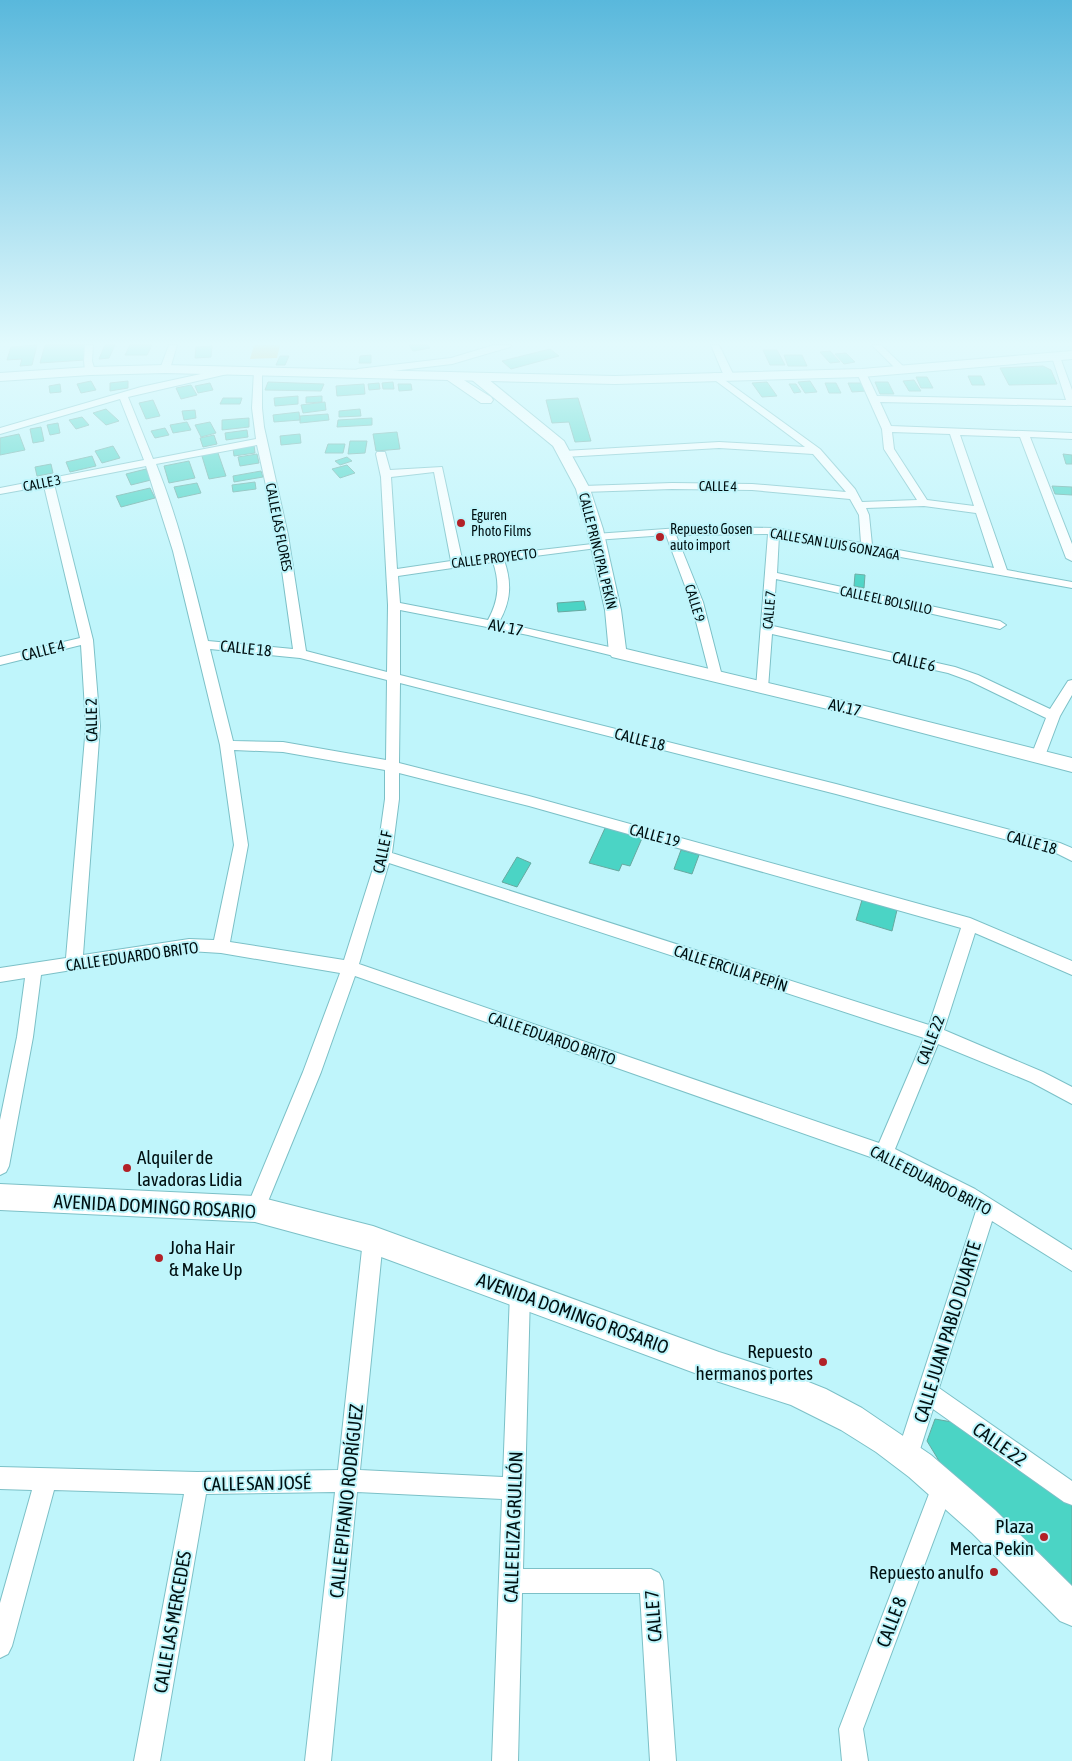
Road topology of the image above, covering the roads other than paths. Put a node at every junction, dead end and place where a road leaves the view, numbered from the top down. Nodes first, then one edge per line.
1 (13, 427) edge
2 (136, 427) edge
3 (260, 427) edge
4 (523, 427) edge
5 (537, 427) edge
6 (787, 427) edge
7 (887, 429) joint
8 (0, 431) edge
9 (954, 431) junction
10 (1024, 434) junction
11 (1072, 436) edge
12 (261, 441) junction
13 (816, 450) junction
14 (381, 454) dead end
15 (564, 454) junction
16 (150, 461) junction
17 (385, 474) junction
18 (48, 482) junction
19 (583, 489) junction
20 (0, 490) edge
21 (856, 501) junction
22 (924, 503) junction
23 (980, 510) junction
24 (670, 532) junction
25 (774, 532) junction
26 (596, 541) junction
27 (867, 549) junction
28 (497, 558) junction
29 (1072, 558) edge
30 (457, 562) junction
31 (392, 573) junction
32 (1002, 574) junction
33 (772, 575) junction
34 (1072, 585) edge
35 (394, 605) junction
36 (492, 624) junction
37 (1000, 625) dead end
38 (767, 629) junction
39 (86, 640) junction
40 (204, 644) junction
41 (618, 652) junction
42 (300, 654) junction
43 (0, 661) edge
44 (716, 676) junction
45 (393, 678) junction
46 (1072, 684) edge
47 (762, 688) junction
48 (1053, 716) junction
49 (227, 745) junction
50 (1038, 756) junction
51 (1072, 765) edge
52 (391, 766) junction
53 (1072, 855) edge
54 (384, 856) junction
55 (970, 924) junction
56 (221, 947) junction
57 (74, 963) junction
58 (350, 968) junction
59 (1072, 968) edge
60 (34, 971) junction
61 (0, 976) edge
62 (934, 1034) junction
63 (1072, 1096) edge
64 (884, 1153) junction
65 (0, 1166) edge
66 (0, 1197) edge
67 (987, 1207) junction
68 (255, 1209) junction
69 (373, 1240) junction
70 (1072, 1260) edge
71 (520, 1293) junction
72 (928, 1393) junction
73 (907, 1457) junction
74 (0, 1478) edge
75 (46, 1479) junction
76 (349, 1482) junction
77 (197, 1483) junction
78 (943, 1486) junction
79 (514, 1489) junction
80 (1072, 1494) edge
81 (512, 1581) junction
82 (1072, 1610) edge
83 (0, 1646) edge
84 (148, 1761) edge
85 (318, 1761) edge
86 (505, 1761) edge
87 (663, 1761) edge
88 (855, 1761) edge

1 - 8 street
2 - 16 street
3 - 12 street, CALLE LAS FLORES
4 - 15 main road
5 - 15 main road, CALLE PRINCIPAL PEKÍN
6 - 13 street
7 - 9 street
7 - 22 street
9 - 10 street
9 - 23 street
10 - 11 street
10 - 29 street
12 - 16 street, CALLE 3
12 - 42 street, CALLE LAS FLORES
13 - 15 street
13 - 21 street
14 - 17 street, CALLE F
15 - 19 main road, CALLE PRINCIPAL PEKÍN
16 - 18 street, CALLE 3
16 - 40 street
17 - 30 street
17 - 31 street, CALLE F
18 - 20 street, CALLE 3
18 - 39 street, CALLE 2
19 - 21 street, CALLE 4
19 - 26 main road, CALLE PRINCIPAL PEKÍN
21 - 22 street, CALLE 4
21 - 27 street
22 - 23 street, CALLE 4
23 - 32 street
24 - 25 street, CALLE SAN LUIS GONZAGA
24 - 26 street, CALLE SAN LUIS GONZAGA
24 - 44 street, CALLE 9
25 - 27 street, CALLE SAN LUIS GONZAGA
25 - 33 street, CALLE 7
26 - 28 street, CALLE PROYECTO
26 - 41 main road, CALLE PRINCIPAL PEKÍN
27 - 32 street, CALLE SAN LUIS GONZAGA
28 - 30 street, CALLE PROYECTO
28 - 36 street
30 - 31 street, CALLE PROYECTO
31 - 35 street, CALLE F
32 - 34 street, CALLE SAN LUIS GONZAGA
33 - 37 street, CALLE EL BOLSILLO
33 - 38 street, CALLE 7
35 - 36 street, AV. 17
35 - 45 street, CALLE F
36 - 41 street, AV. 17
38 - 47 street, CALLE 7
38 - 48 street, CALLE 6
39 - 43 street, CALLE 4
39 - 57 street, CALLE 2
40 - 42 street, CALLE 18
40 - 49 street
41 - 44 main road, AV.17
42 - 45 street, CALLE 18
44 - 47 main road, AV.17
45 - 52 street, CALLE F
45 - 53 street, CALLE 18
46 - 48 street
47 - 50 main road, AV.17
48 - 50 street
49 - 52 street, CALLE 19
49 - 56 street
50 - 51 main road, AV.17
52 - 54 street, CALLE F
52 - 55 street, CALLE 19
54 - 58 street, CALLE F
54 - 62 street, CALLE ERCILIA PEPÍN
55 - 59 street, CALLE 19
55 - 62 street, CALLE 22
56 - 57 street, CALLE EDUARDO BRITO
56 - 58 street, CALLE EDUARDO BRITO
57 - 60 street, CALLE EDUARDO BRITO
58 - 64 street, CALLE EDUARDO BRITO
58 - 68 street, CALLE F
60 - 61 street, CALLE EDUARDO BRITO
60 - 65 street
62 - 63 street, CALLE ERCILIA PEPÍN
62 - 64 street, CALLE 22
64 - 67 street, CALLE EDUARDO BRITO
66 - 68 main road, AVENIDA DOMINGO ROSARIO
67 - 70 street, CALLE EDUARDO BRITO
67 - 72 street, CALLE JUAN PABLO DUARTE
68 - 69 main road, AVENIDA DOMINGO ROSARIO
69 - 71 main road, AVENIDA DOMINGO ROSARIO
69 - 76 street, CALLE EPIFANIO RODRÍGUEZ
71 - 73 main road, AVENIDA DOMINGO ROSARIO
71 - 79 street, CALLE ELIZA GRULLÓN
72 - 73 street, CALLE JUAN PABLO DUARTE
72 - 80 street, CALLE 22
73 - 78 main road, AVENIDA DOMINGO ROSARIO
74 - 75 street, CALLE SAN JOSÉ
75 - 77 street, CALLE SAN JOSÉ
75 - 83 street
76 - 77 street, CALLE SAN JOSÉ
76 - 79 street, CALLE SAN JOSÉ
76 - 85 street, CALLE EPIFANIO RODRÍGUEZ
77 - 84 street, CALLE LAS MERCEDES
78 - 82 main road, AVENIDA DOMINGO ROSARIO
78 - 88 street, CALLE 8
79 - 81 street, CALLE ELIZA GRULLÓN
81 - 86 street, CALLE ELIZA GRULLÓN
81 - 87 street, CALLE 7

